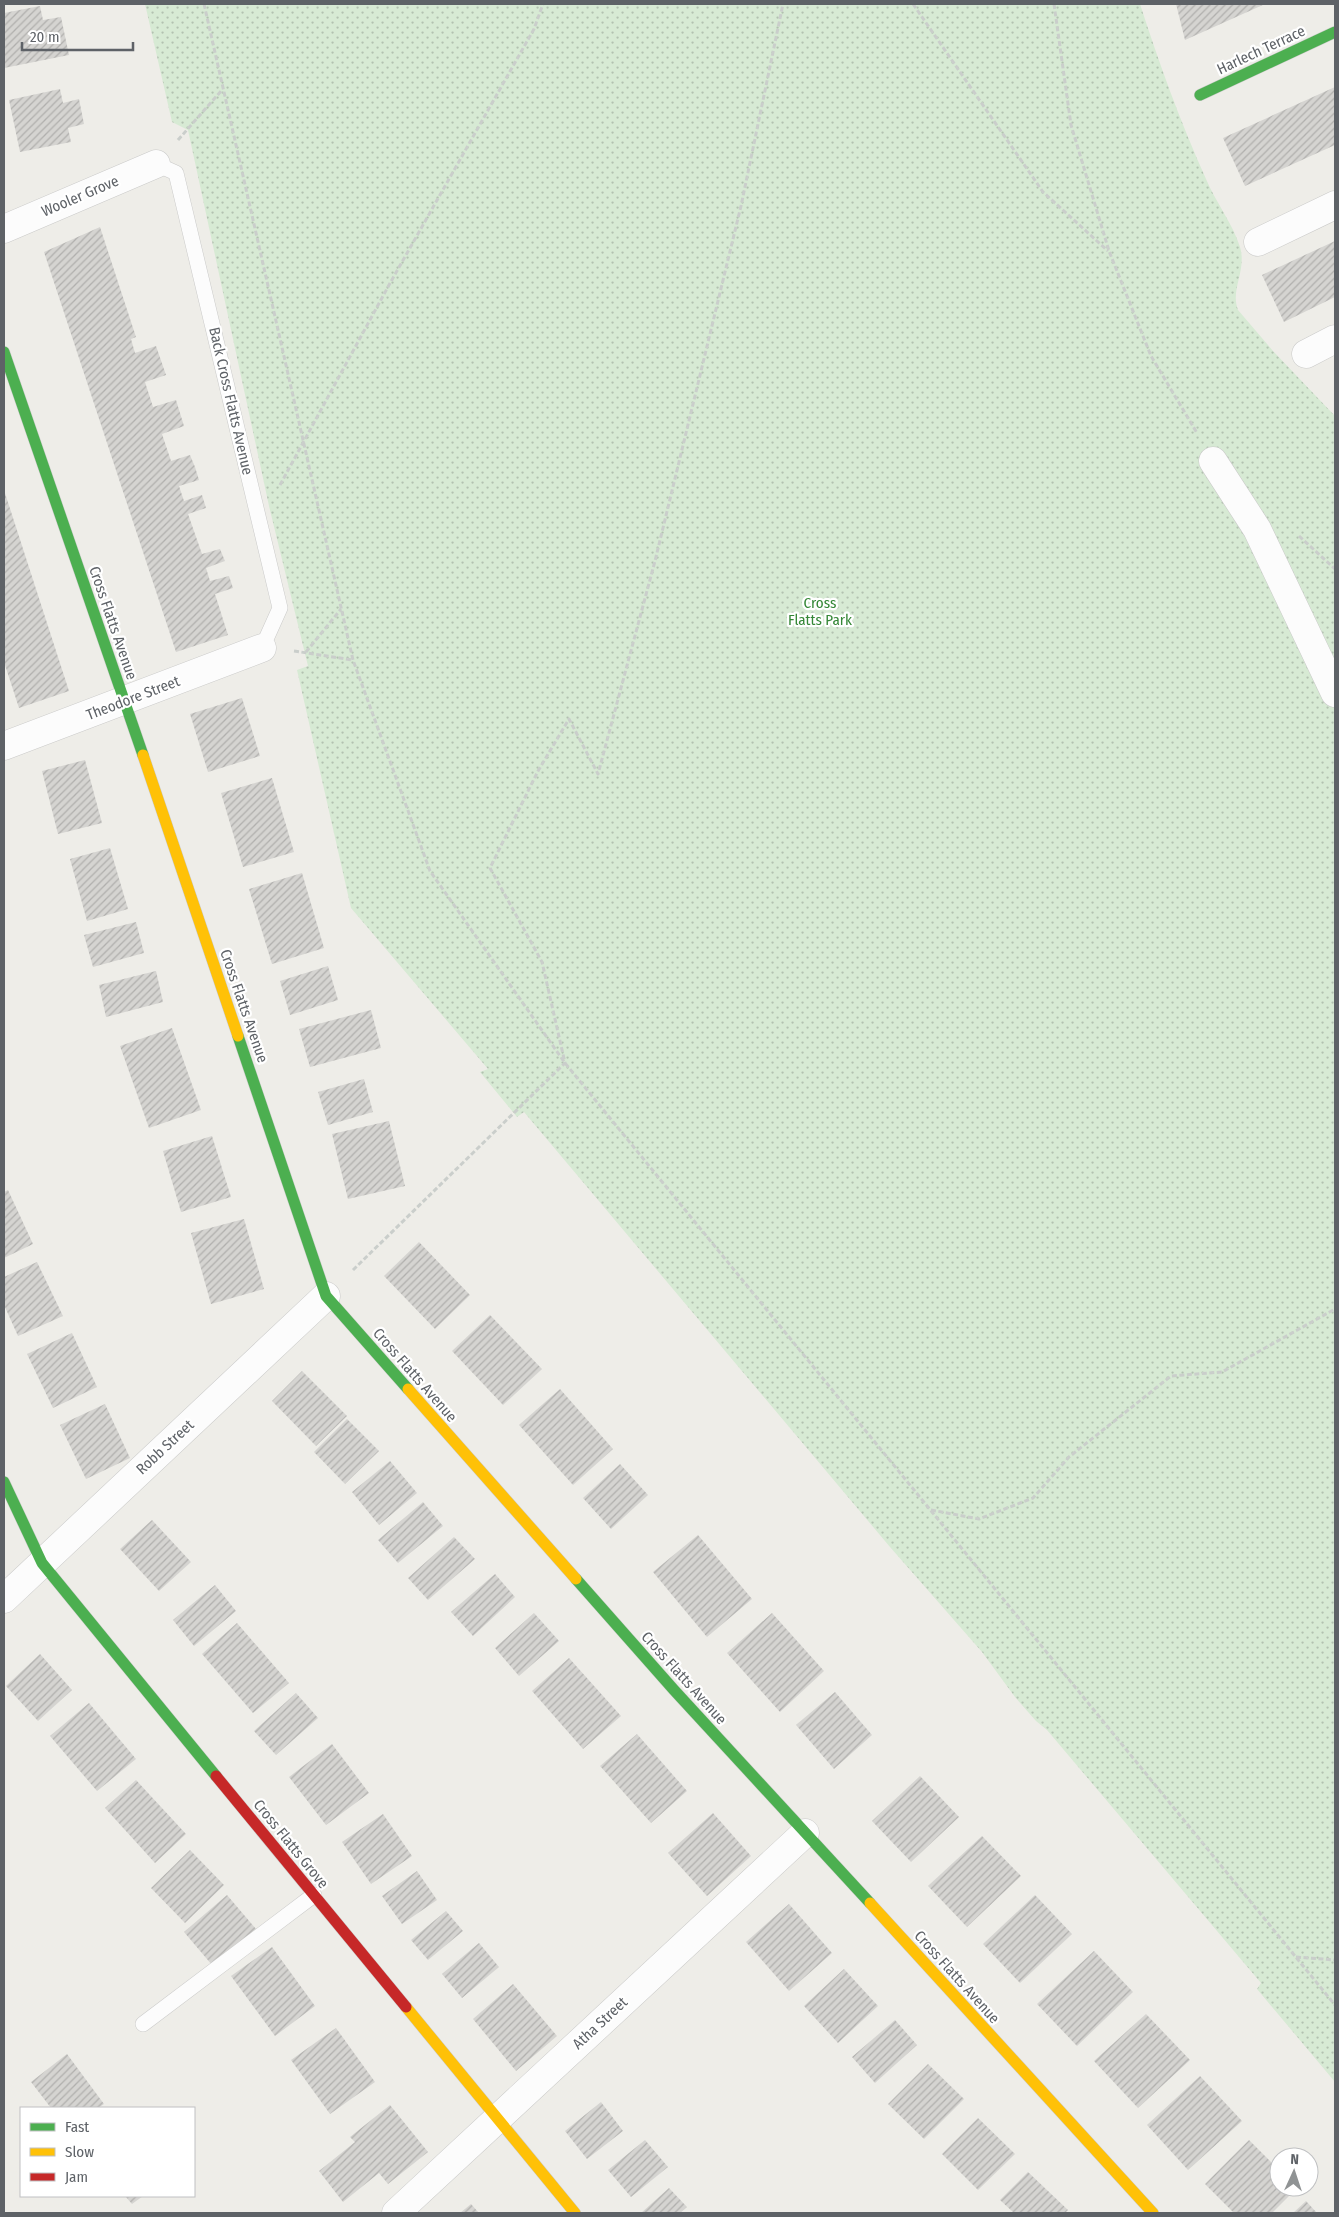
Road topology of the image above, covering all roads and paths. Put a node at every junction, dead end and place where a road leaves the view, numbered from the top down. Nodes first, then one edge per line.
1 (204, 4) edge
2 (543, 4) edge
3 (783, 4) edge
4 (913, 4) edge
5 (1054, 4) edge
6 (1335, 32) edge
7 (222, 89) junction
8 (1200, 95) dead end
9 (156, 164) junction
10 (1335, 205) edge
11 (4, 229) edge
12 (1258, 242) dead end
13 (1108, 251) junction
14 (1335, 339) edge
15 (4, 352) edge
16 (1306, 354) dead end
17 (303, 442) junction
18 (1213, 461) joint
19 (278, 490) dead end
20 (341, 609) junction
21 (262, 648) junction
22 (305, 652) junction
23 (353, 660) junction
24 (1335, 693) edge
25 (124, 702) junction
26 (4, 746) edge
27 (565, 1063) junction
28 (326, 1296) junction
29 (1335, 1310) edge
30 (4, 1482) edge
31 (930, 1510) junction
32 (42, 1563) junction
33 (4, 1599) edge
34 (804, 1833) junction
35 (314, 1895) junction
36 (1296, 1957) junction
37 (1335, 1960) edge
38 (1335, 2005) edge
39 (143, 2024) dead end
40 (497, 2118) junction
41 (396, 2213) edge
42 (575, 2213) edge
43 (1153, 2213) edge

1 - 7 path
2 - 17 path
3 - 27 path
4 - 13 path
5 - 13 path
6 - 8 street, Harlech Terrace
7 - 9 path
7 - 17 path
9 - 11 street, Wooler Grove
9 - 21 lane, Back Cross Flatts Avenue
10 - 12 street
13 - 18 path
14 - 16 street
15 - 25 street, Cross Flatts Avenue
17 - 19 path
17 - 20 path
18 - 24 street
20 - 22 path
20 - 23 path
21 - 22 path
21 - 25 street, Theodore Street
22 - 23 path
23 - 27 path
25 - 26 street, Theodore Street
25 - 28 street, Cross Flatts Avenue
27 - 28 path
27 - 31 path
28 - 32 street, Robb Street
28 - 34 street, Cross Flatts Avenue
29 - 31 path
30 - 32 street, Cross Flatts Grove
31 - 36 path
32 - 33 street, Robb Street
32 - 35 street, Cross Flatts Grove
34 - 40 street, Atha Street
34 - 43 street, Cross Flatts Avenue
35 - 39 lane
35 - 40 street, Cross Flatts Grove
36 - 37 path
36 - 38 path
40 - 41 street, Atha Street
40 - 42 street, Cross Flatts Grove

